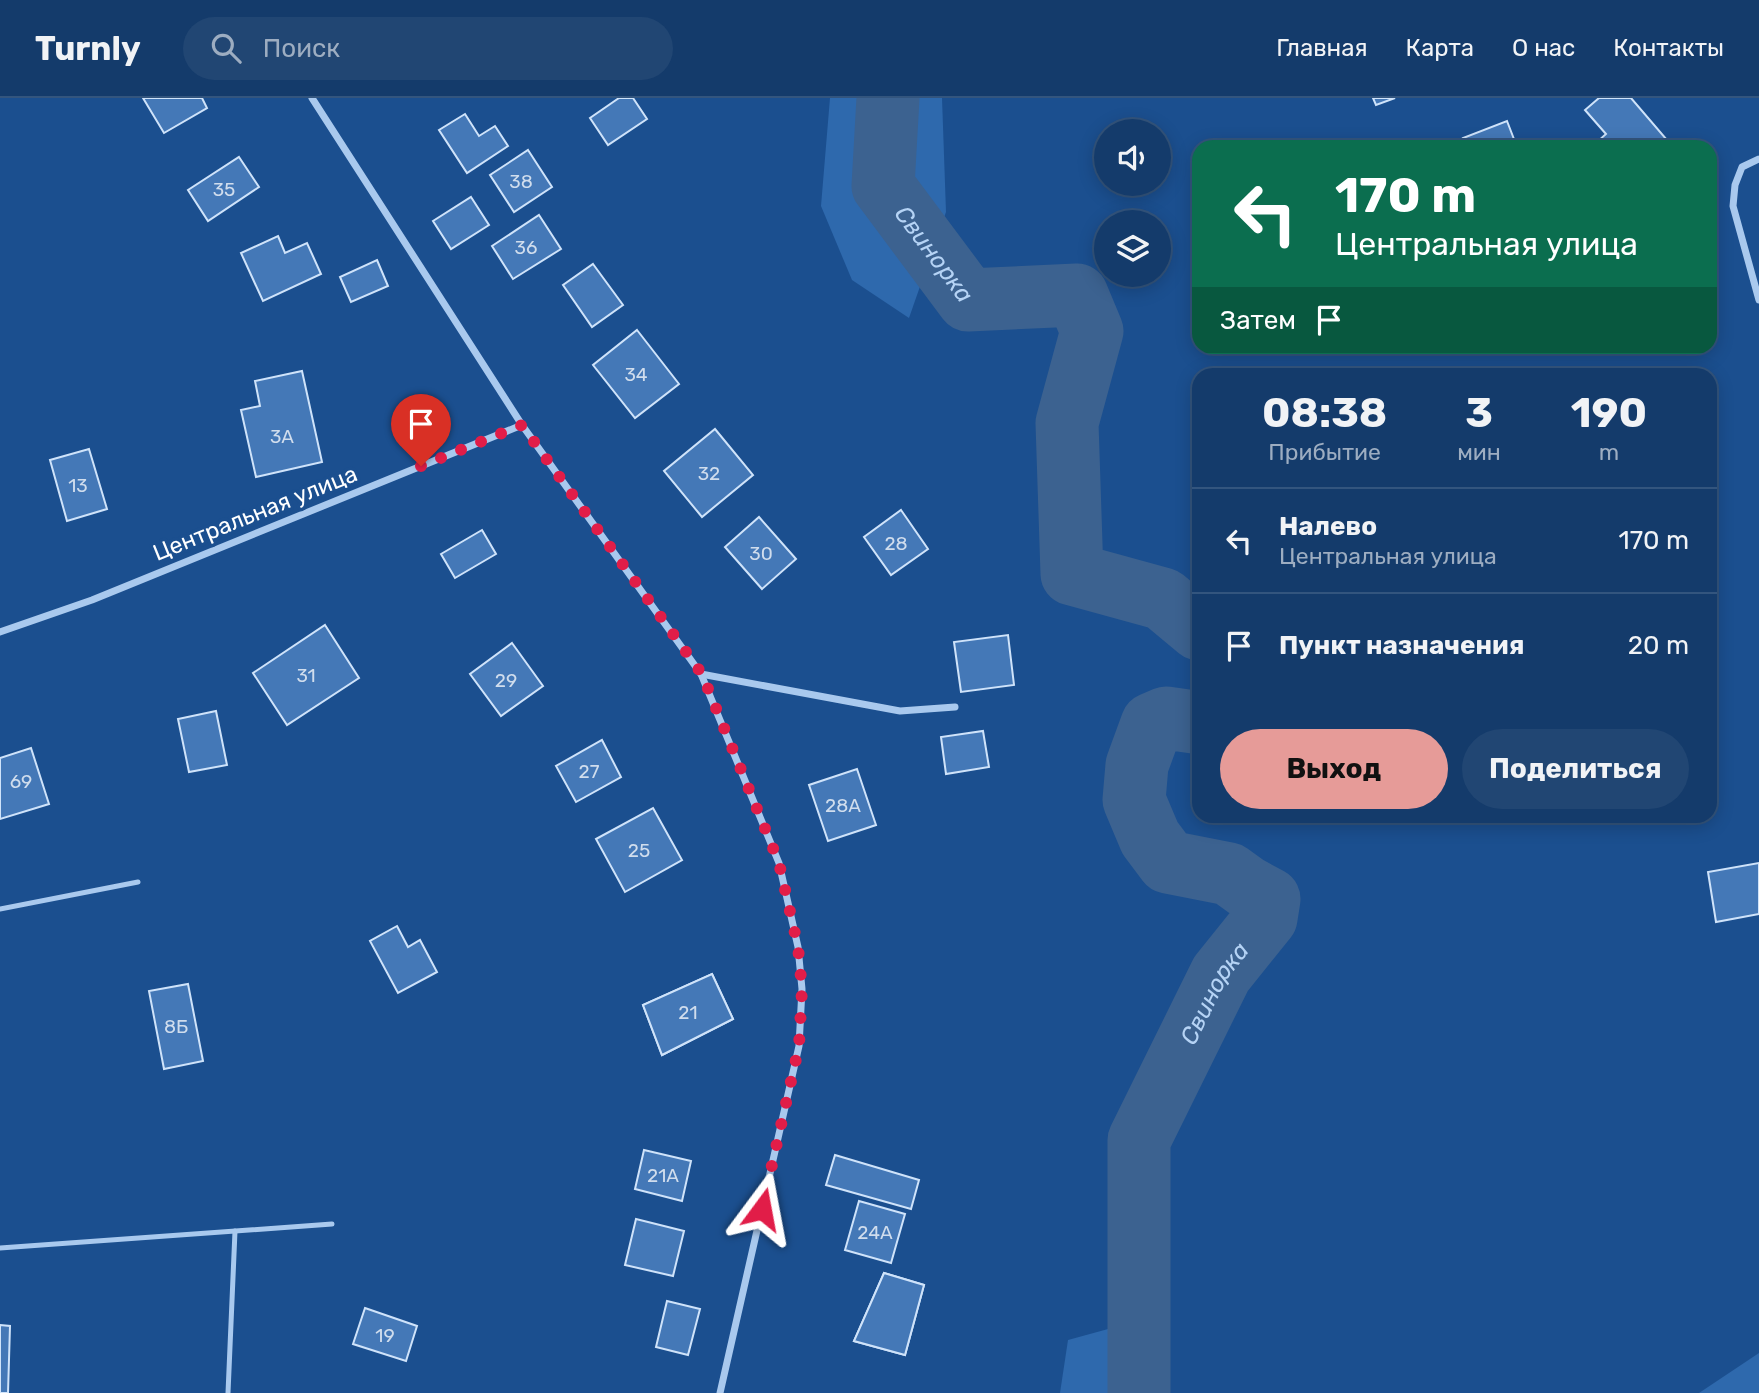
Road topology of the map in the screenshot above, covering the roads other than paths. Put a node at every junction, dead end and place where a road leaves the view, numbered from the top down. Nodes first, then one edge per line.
1 (312, 98) edge
2 (1759, 159) edge
3 (1759, 300) edge
4 (522, 425) junction
5 (0, 632) edge
6 (702, 674) junction
7 (955, 707) dead end
8 (138, 882) dead end
9 (0, 909) edge
10 (332, 1224) dead end
11 (235, 1231) junction
12 (0, 1248) edge
13 (228, 1393) edge
14 (720, 1393) edge

1 - 4 street
2 - 3 street
4 - 5 street, Центральная улица
4 - 6 street
6 - 7 street
6 - 14 street
8 - 9 lane
10 - 11 lane
11 - 12 lane
11 - 13 lane

